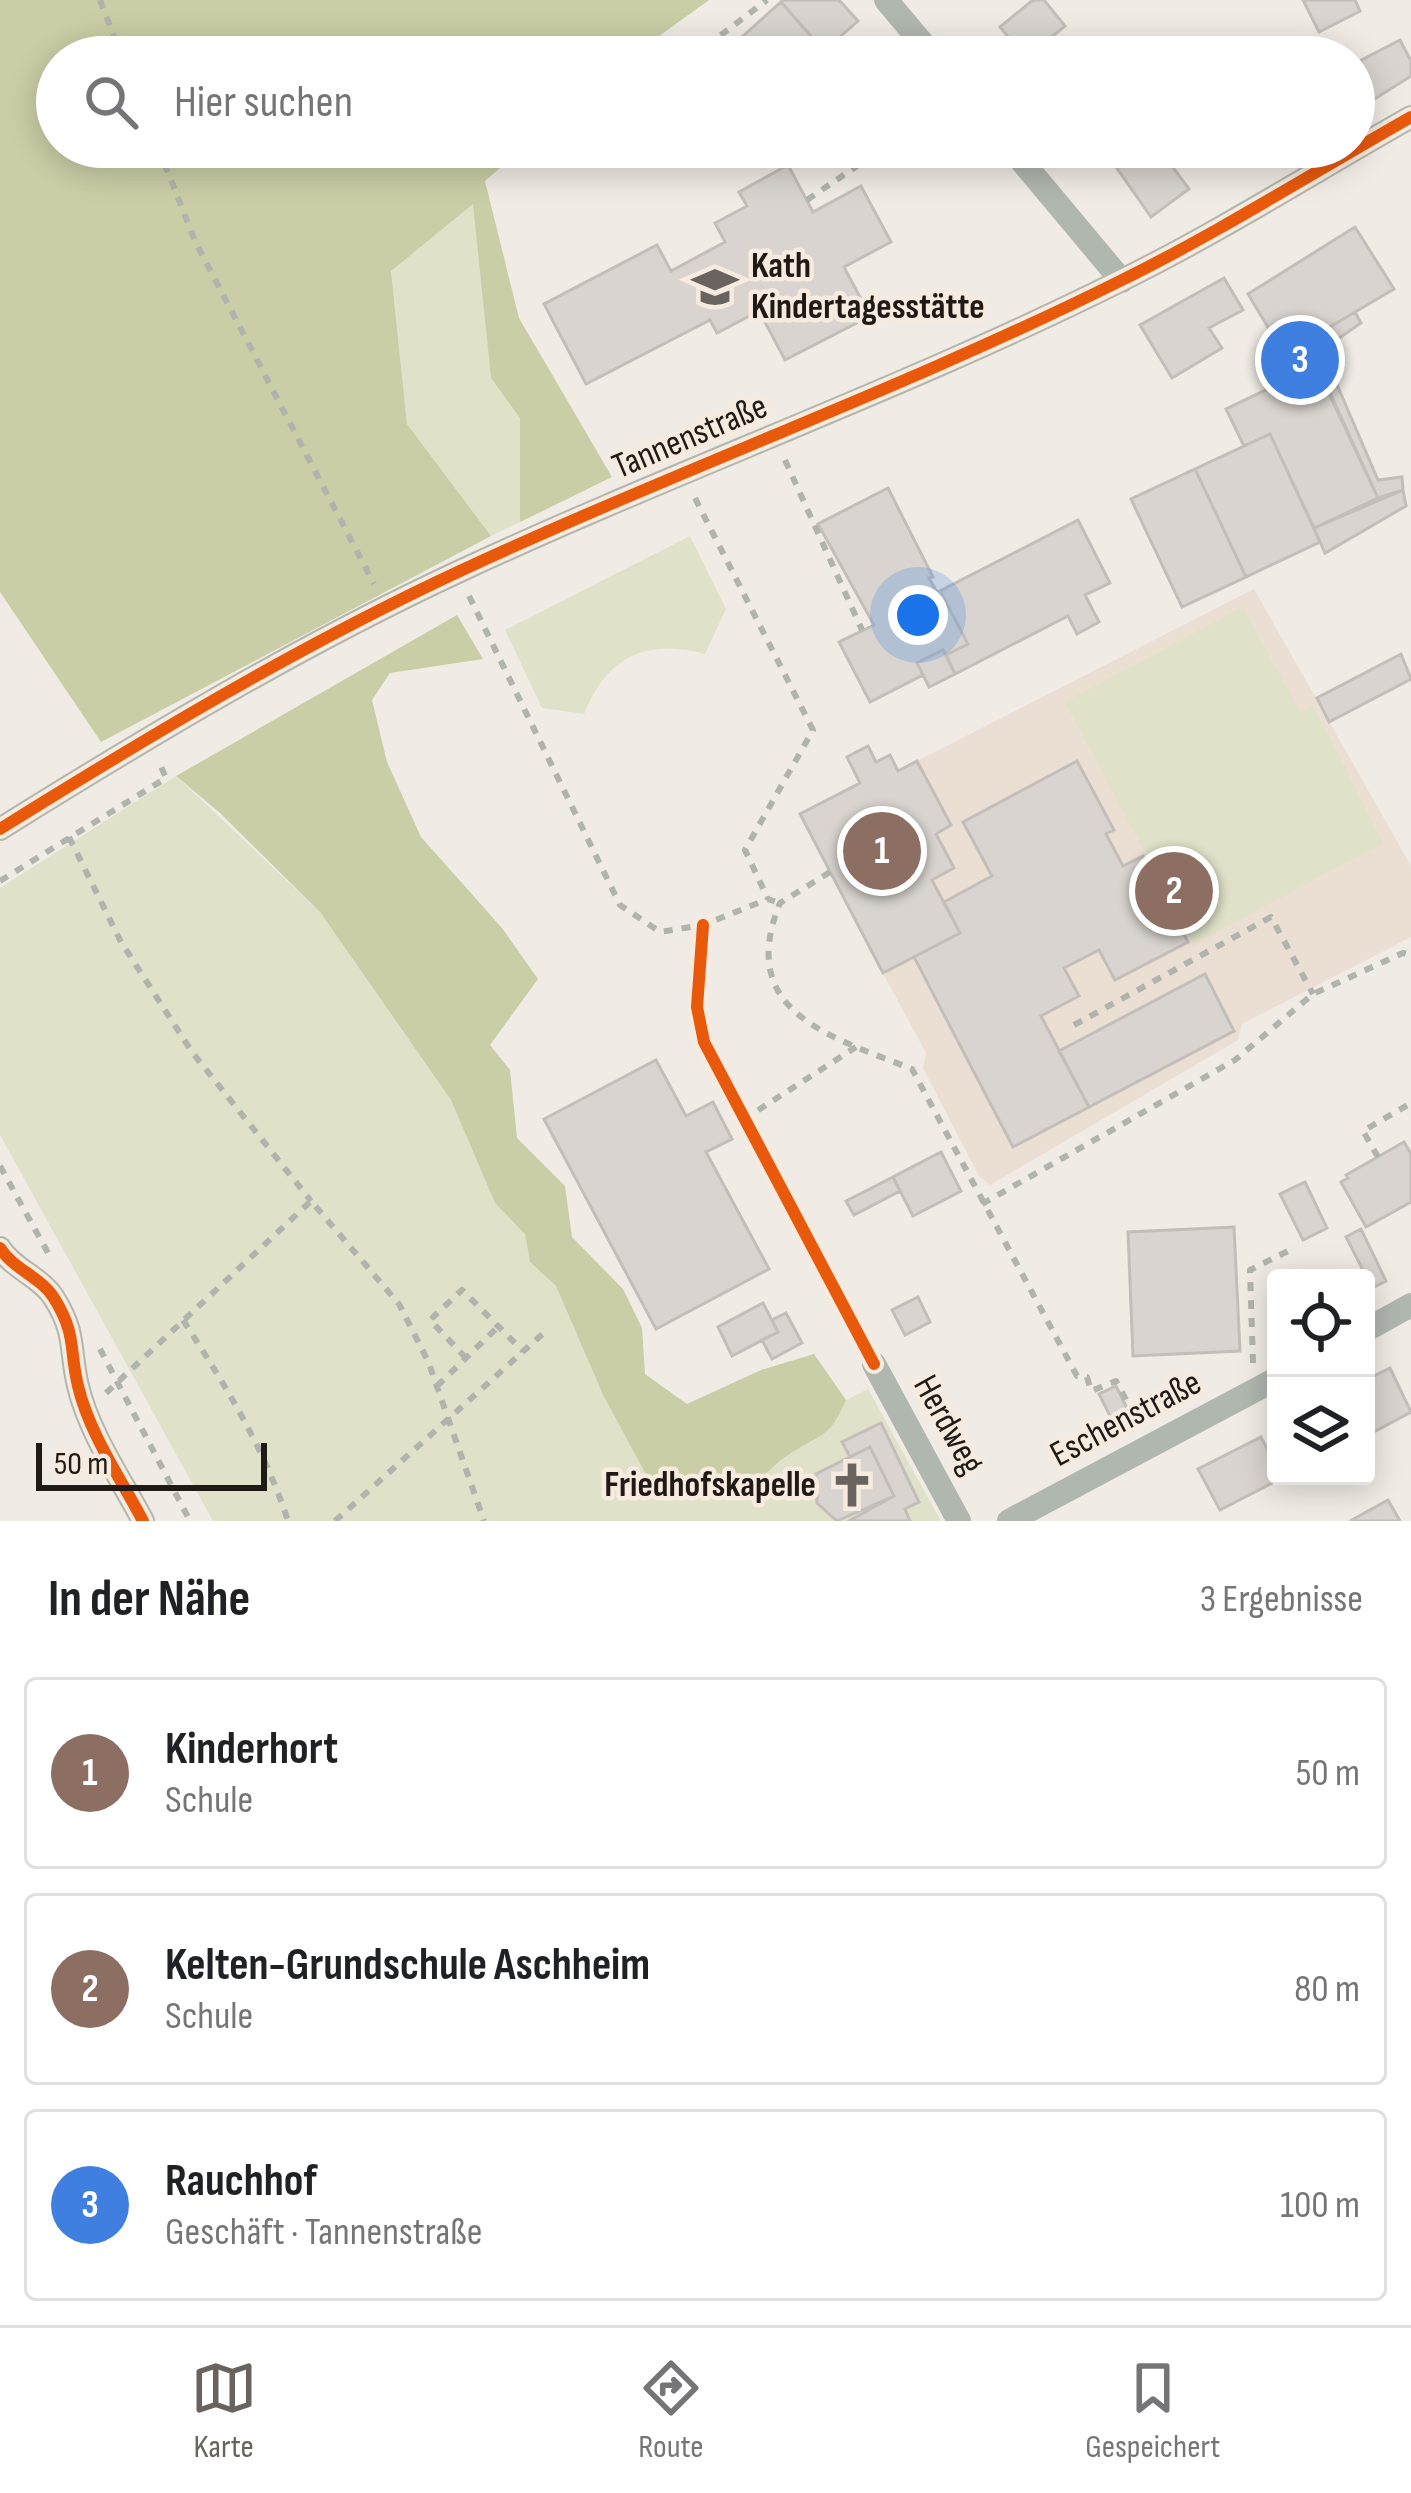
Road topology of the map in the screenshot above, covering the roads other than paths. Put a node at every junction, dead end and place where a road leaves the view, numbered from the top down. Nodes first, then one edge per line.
1 (886, 0) edge
2 (916, 36) edge
3 (1411, 117) edge
4 (1375, 137) edge
5 (1028, 168) edge
6 (1321, 168) edge
7 (1122, 280) junction
8 (0, 829) edge
9 (0, 1248) edge
10 (1411, 1305) edge
11 (1375, 1325) edge
12 (874, 1364) dead end
13 (1265, 1385) edge
14 (143, 1521) edge
15 (959, 1521) edge
16 (1009, 1521) edge

1 - 2 street
3 - 4 street, Tannenstraße
5 - 7 street
6 - 7 street, Tannenstraße
7 - 8 street, Tannenstraße
9 - 14 street
10 - 11 street
12 - 15 street, Herdweg
13 - 16 street, Eschenstraße

